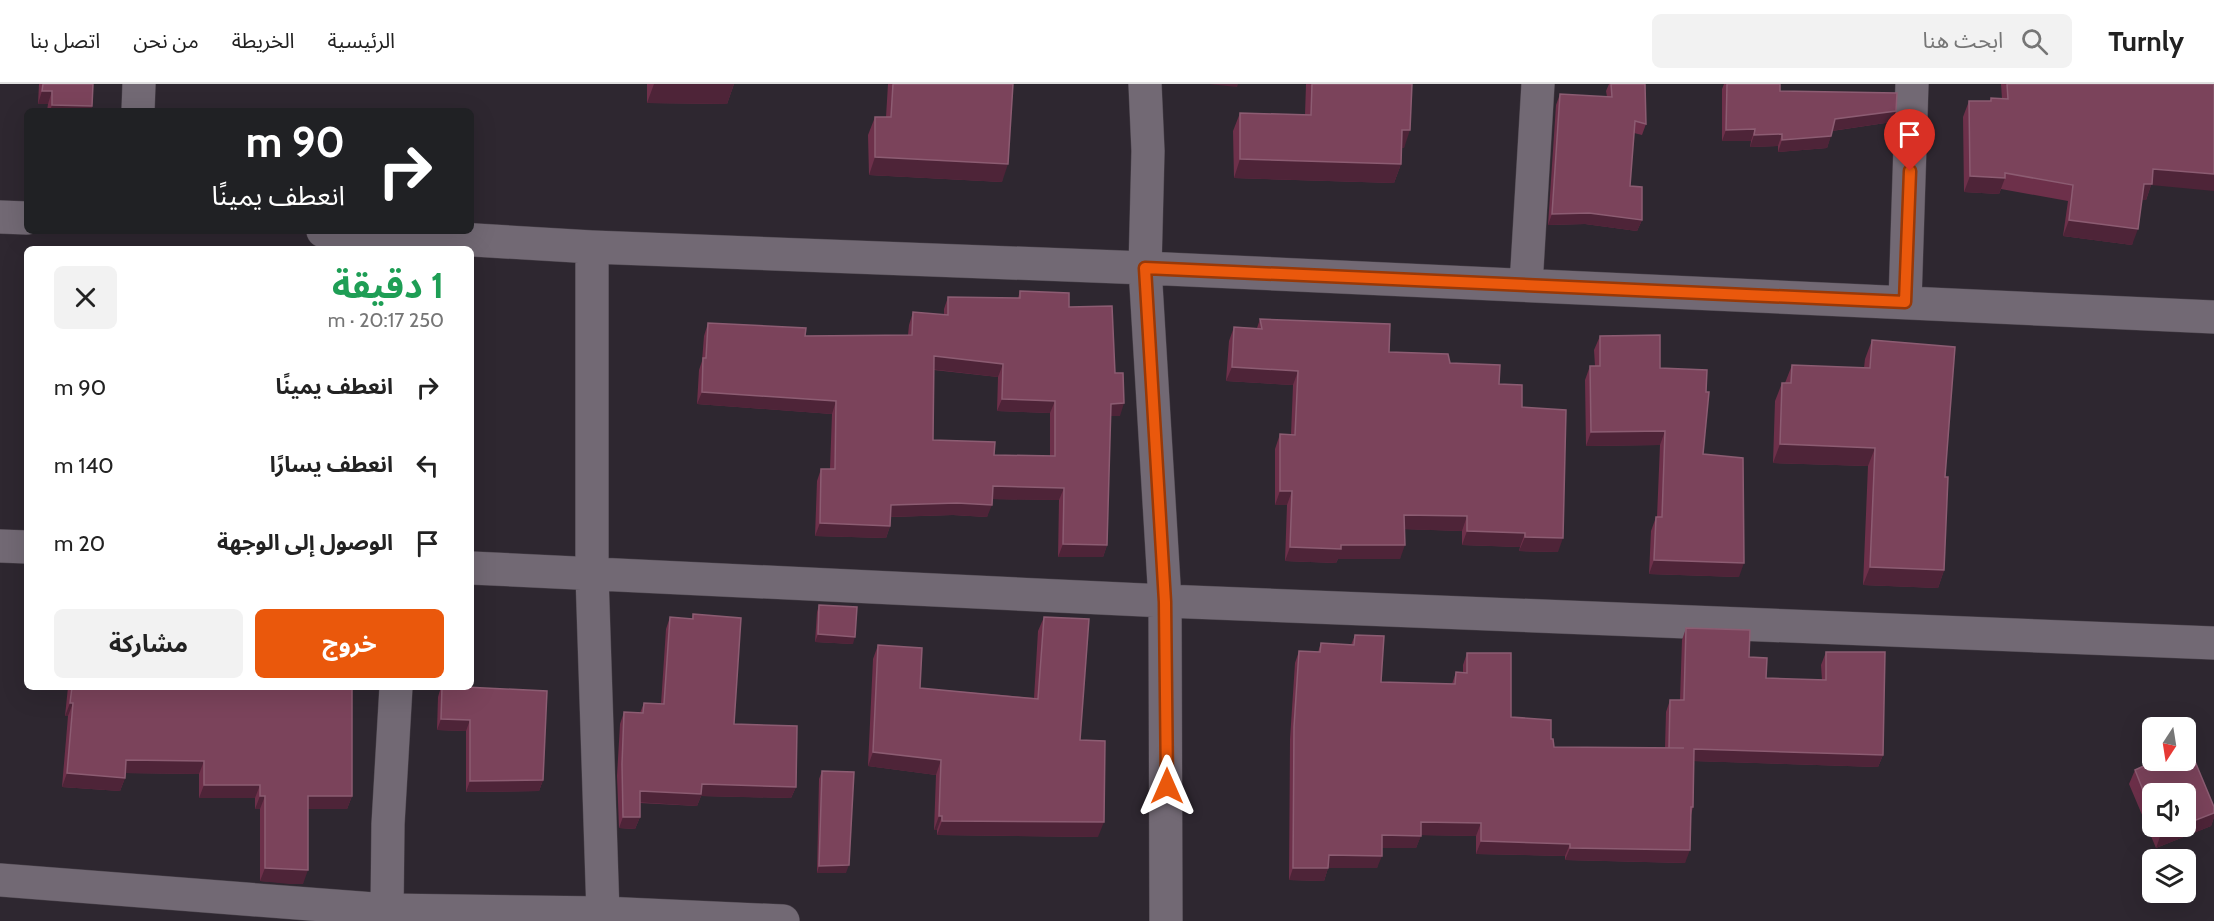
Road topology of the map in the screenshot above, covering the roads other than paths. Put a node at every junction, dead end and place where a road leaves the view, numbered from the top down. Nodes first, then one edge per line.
1 (139, 84) edge
2 (1145, 84) edge
3 (1538, 84) edge
4 (1912, 84) edge
5 (138, 108) edge
6 (0, 216) edge
7 (24, 218) edge
8 (347, 234) edge
9 (412, 242) edge
10 (592, 247) junction
11 (1145, 268) junction
12 (1526, 285) junction
13 (1905, 302) junction
14 (2214, 317) edge
15 (0, 546) edge
16 (24, 548) edge
17 (474, 568) edge
18 (592, 575) junction
19 (1165, 602) junction
20 (2214, 643) edge
21 (396, 690) edge
22 (0, 880) edge
23 (387, 910) junction
24 (309, 912) edge
25 (603, 913) junction
26 (783, 921) edge
27 (1166, 921) edge

1 - 5 street
2 - 11 street
3 - 12 street
4 - 13 street
6 - 7 street
8 - 9 street
9 - 10 street
10 - 11 street
10 - 18 street
11 - 12 street
11 - 19 street
12 - 13 street
13 - 14 street
15 - 16 street
17 - 18 street
18 - 19 street
18 - 25 street
19 - 20 street
19 - 27 street
21 - 23 street
22 - 24 street
23 - 24 street
23 - 25 street
25 - 26 street

